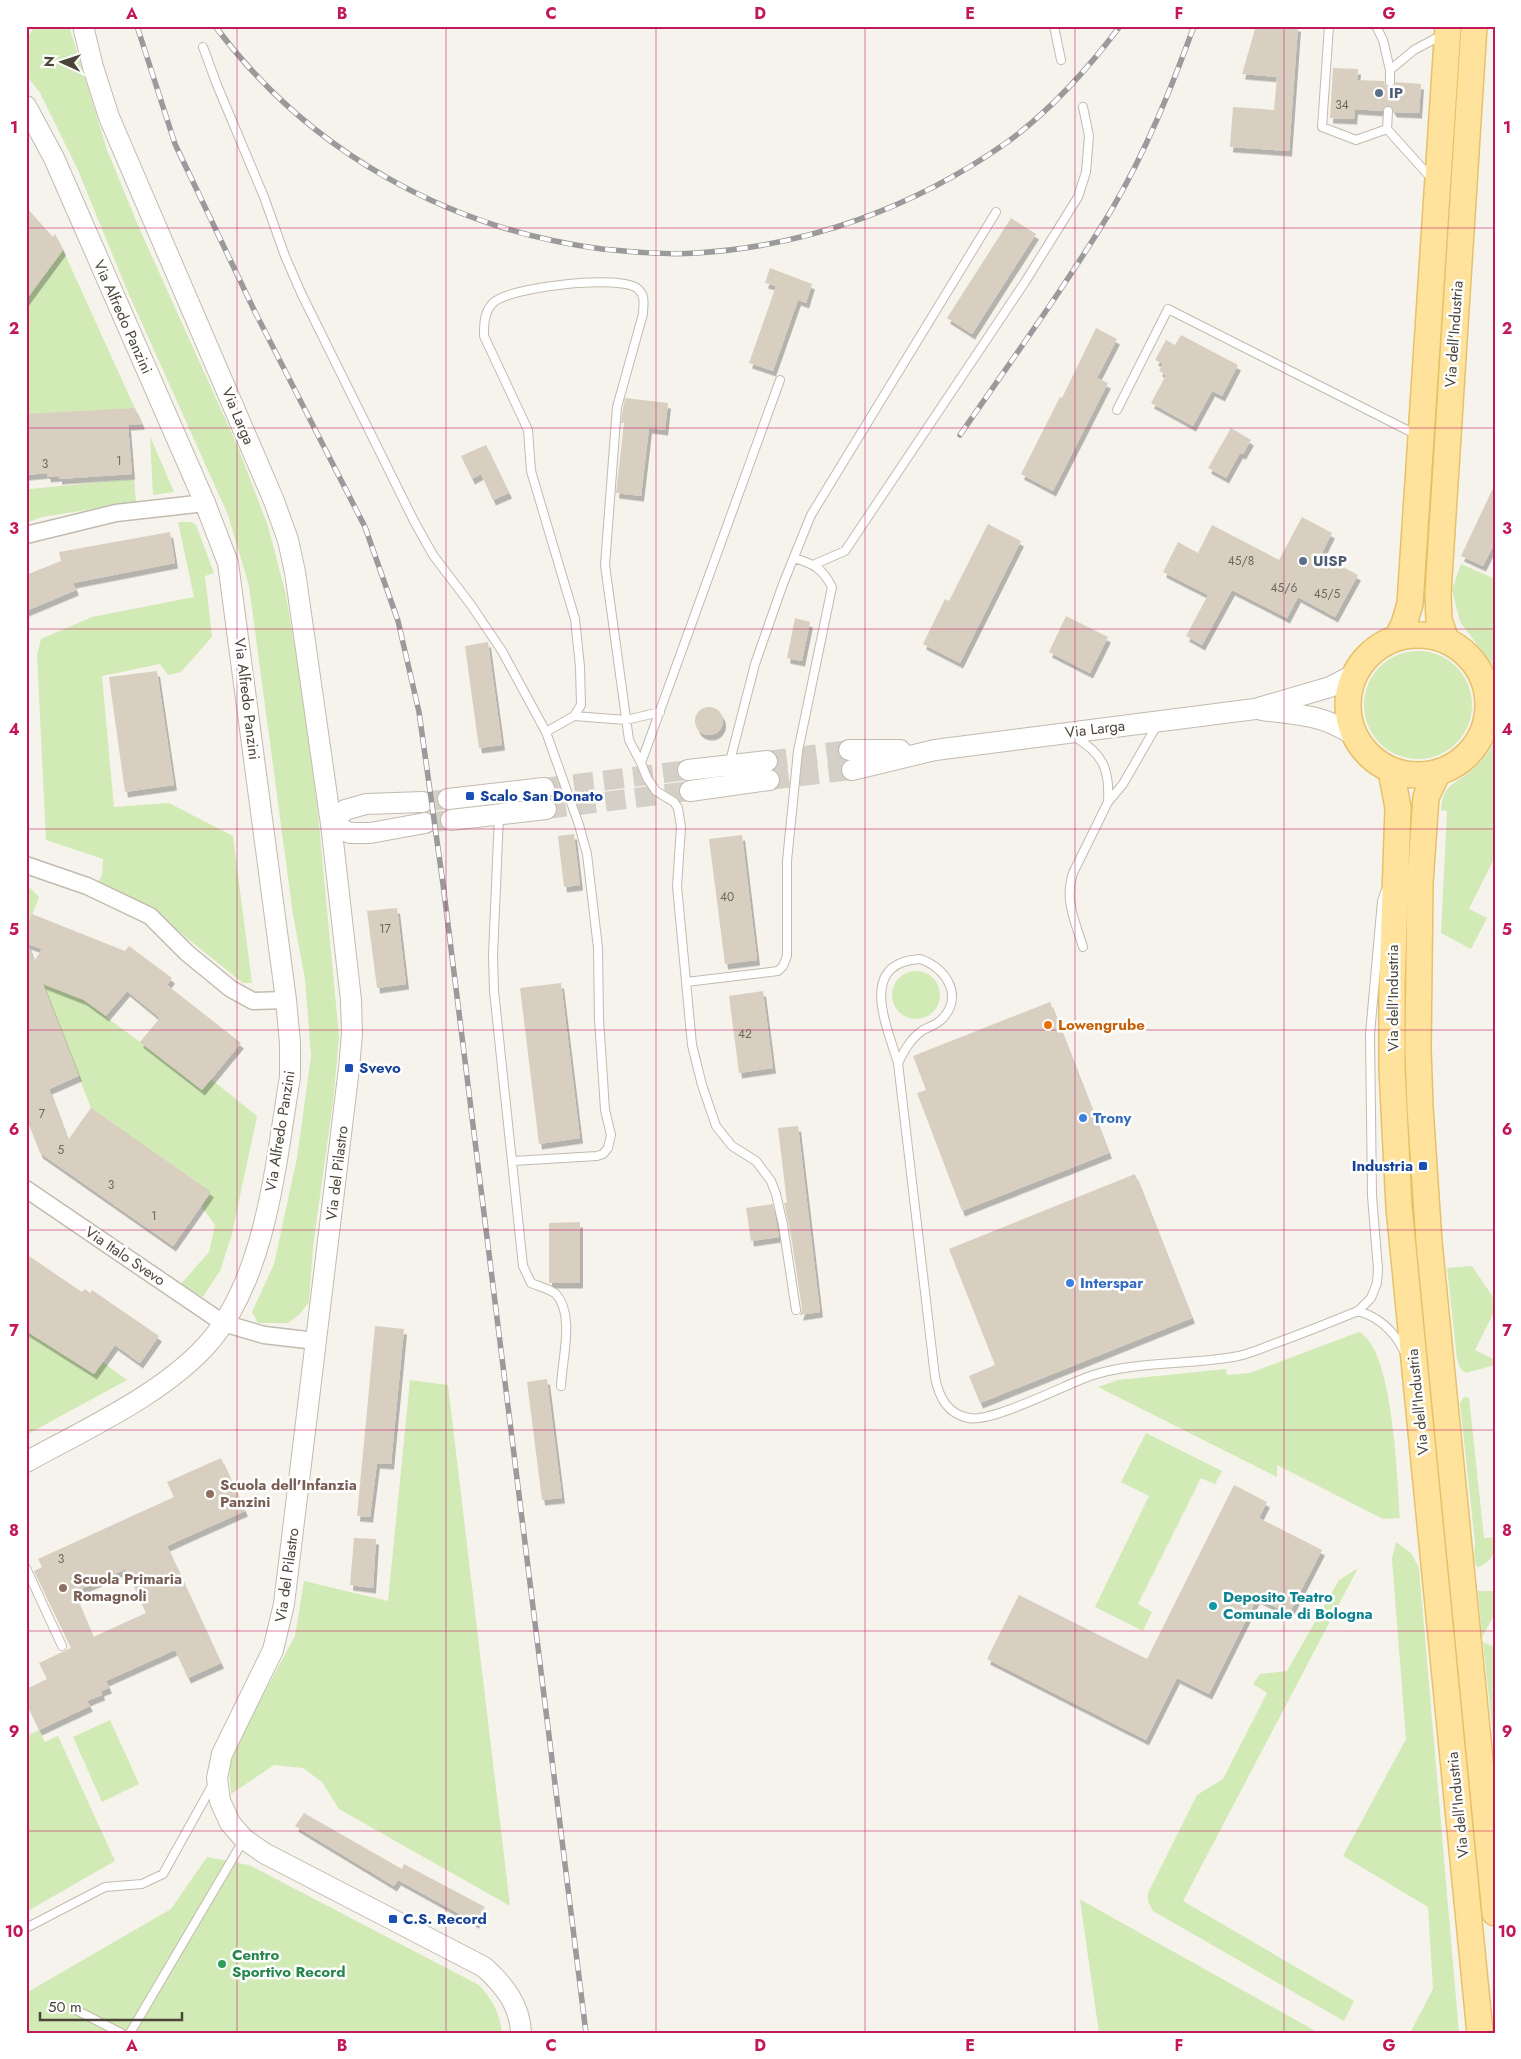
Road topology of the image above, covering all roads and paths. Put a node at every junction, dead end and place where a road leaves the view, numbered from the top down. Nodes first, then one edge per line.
1 (83, 26) edge
2 (1054, 26) edge
3 (1330, 26) edge
4 (1376, 26) edge
5 (1474, 26) edge
6 (1448, 29) edge
7 (203, 47) dead end
8 (1061, 60) dead end
9 (1390, 70) junction
10 (1390, 82) dead end
11 (26, 106) edge
12 (1083, 107) dead end
13 (1388, 111) dead end
14 (1387, 129) junction
15 (1438, 186) junction
16 (996, 212) dead end
17 (780, 380) dead end
18 (1117, 410) dead end
19 (1421, 437) junction
20 (205, 503) junction
21 (26, 534) edge
22 (794, 558) junction
23 (815, 564) junction
24 (1397, 638) junction
25 (1446, 640) junction
26 (1355, 674) junction
27 (1490, 686) edge
28 (1255, 709) junction
29 (660, 712) junction
30 (574, 716) junction
31 (626, 720) junction
32 (1159, 721) junction
33 (1488, 729) edge
34 (546, 732) junction
35 (1069, 733) junction
36 (1355, 736) junction
37 (851, 760) tunnel mouth
38 (641, 762) junction
39 (729, 765) junction
40 (688, 770) tunnel mouth
41 (1391, 770) junction
42 (1438, 772) junction
43 (544, 788) tunnel mouth
44 (690, 791) tunnel mouth
45 (448, 799) tunnel mouth
46 (423, 802) tunnel mouth
47 (1108, 802) junction
48 (546, 809) tunnel mouth
49 (499, 814) junction
50 (451, 820) tunnel mouth
51 (425, 823) tunnel mouth
52 (331, 824) junction
53 (1396, 854) junction
54 (26, 864) edge
55 (1083, 947) dead end
56 (686, 982) junction
57 (286, 1000) junction
58 (898, 1063) junction
59 (512, 1161) junction
60 (26, 1189) edge
61 (796, 1310) dead end
62 (1358, 1311) junction
63 (223, 1323) junction
64 (316, 1345) junction
65 (1416, 1377) junction
66 (561, 1386) dead end
67 (26, 1462) edge
68 (26, 1568) edge
69 (62, 1646) dead end
70 (216, 1778) junction
71 (244, 1839) junction
72 (1495, 1912) edge
73 (26, 1928) edge
74 (78, 2011) dead end
75 (121, 2033) edge
76 (130, 2033) edge
77 (521, 2033) edge
78 (1480, 2033) edge

1 - 52 street, Via Larga
2 - 8 lane
3 - 14 lane
4 - 9 lane
5 - 25 main road, Via dell'Industria
6 - 9 lane
6 - 15 main road, Via dell'Industria
7 - 34 lane
9 - 10 lane
11 - 20 street, Via Alfredo Panzini
12 - 23 lane
13 - 14 lane
14 - 15 lane
15 - 19 main road, Via dell'Industria
16 - 22 lane
17 - 29 lane
18 - 19 lane
19 - 24 main road, Via dell'Industria
20 - 21 street
20 - 57 street, Via Alfredo Panzini
22 - 23 lane
22 - 39 lane
23 - 56 lane
24 - 25 main road
24 - 26 main road
25 - 27 main road
26 - 28 street, Via Larga
26 - 36 main road
27 - 33 main road
28 - 32 street, Via Larga
28 - 36 street, Via Larga
29 - 31 lane
29 - 38 lane
30 - 31 lane
30 - 31 lane
30 - 34 lane
31 - 38 lane
32 - 35 street, Via Larga
32 - 47 lane
33 - 42 main road
34 - 59 lane
35 - 37 street, Via Larga
35 - 47 lane
36 - 41 main road
38 - 56 lane
39 - 40 street
39 - 44 street
41 - 42 main road
41 - 53 main road, Via dell'Industria
42 - 72 main road, Via dell'Industria
43 - 45 street
46 - 52 street
47 - 55 lane
48 - 49 street
49 - 50 street
49 - 59 lane
51 - 52 street
52 - 64 street, Via del Pilastro
53 - 62 lane
53 - 65 main road, Via dell'Industria
54 - 57 street
56 - 61 lane
57 - 63 street, Via Alfredo Panzini
58 - 58 lane
58 - 62 lane
59 - 66 lane
60 - 63 street, Via Italo Svevo
62 - 65 lane
63 - 64 street
63 - 67 street, Via Alfredo Panzini
64 - 70 street, Via del Pilastro
65 - 78 main road, Via dell'Industria
68 - 69 lane
70 - 71 street, Via del Pilastro
70 - 73 lane
71 - 76 lane
71 - 77 street, Via del Pilastro
74 - 75 lane

